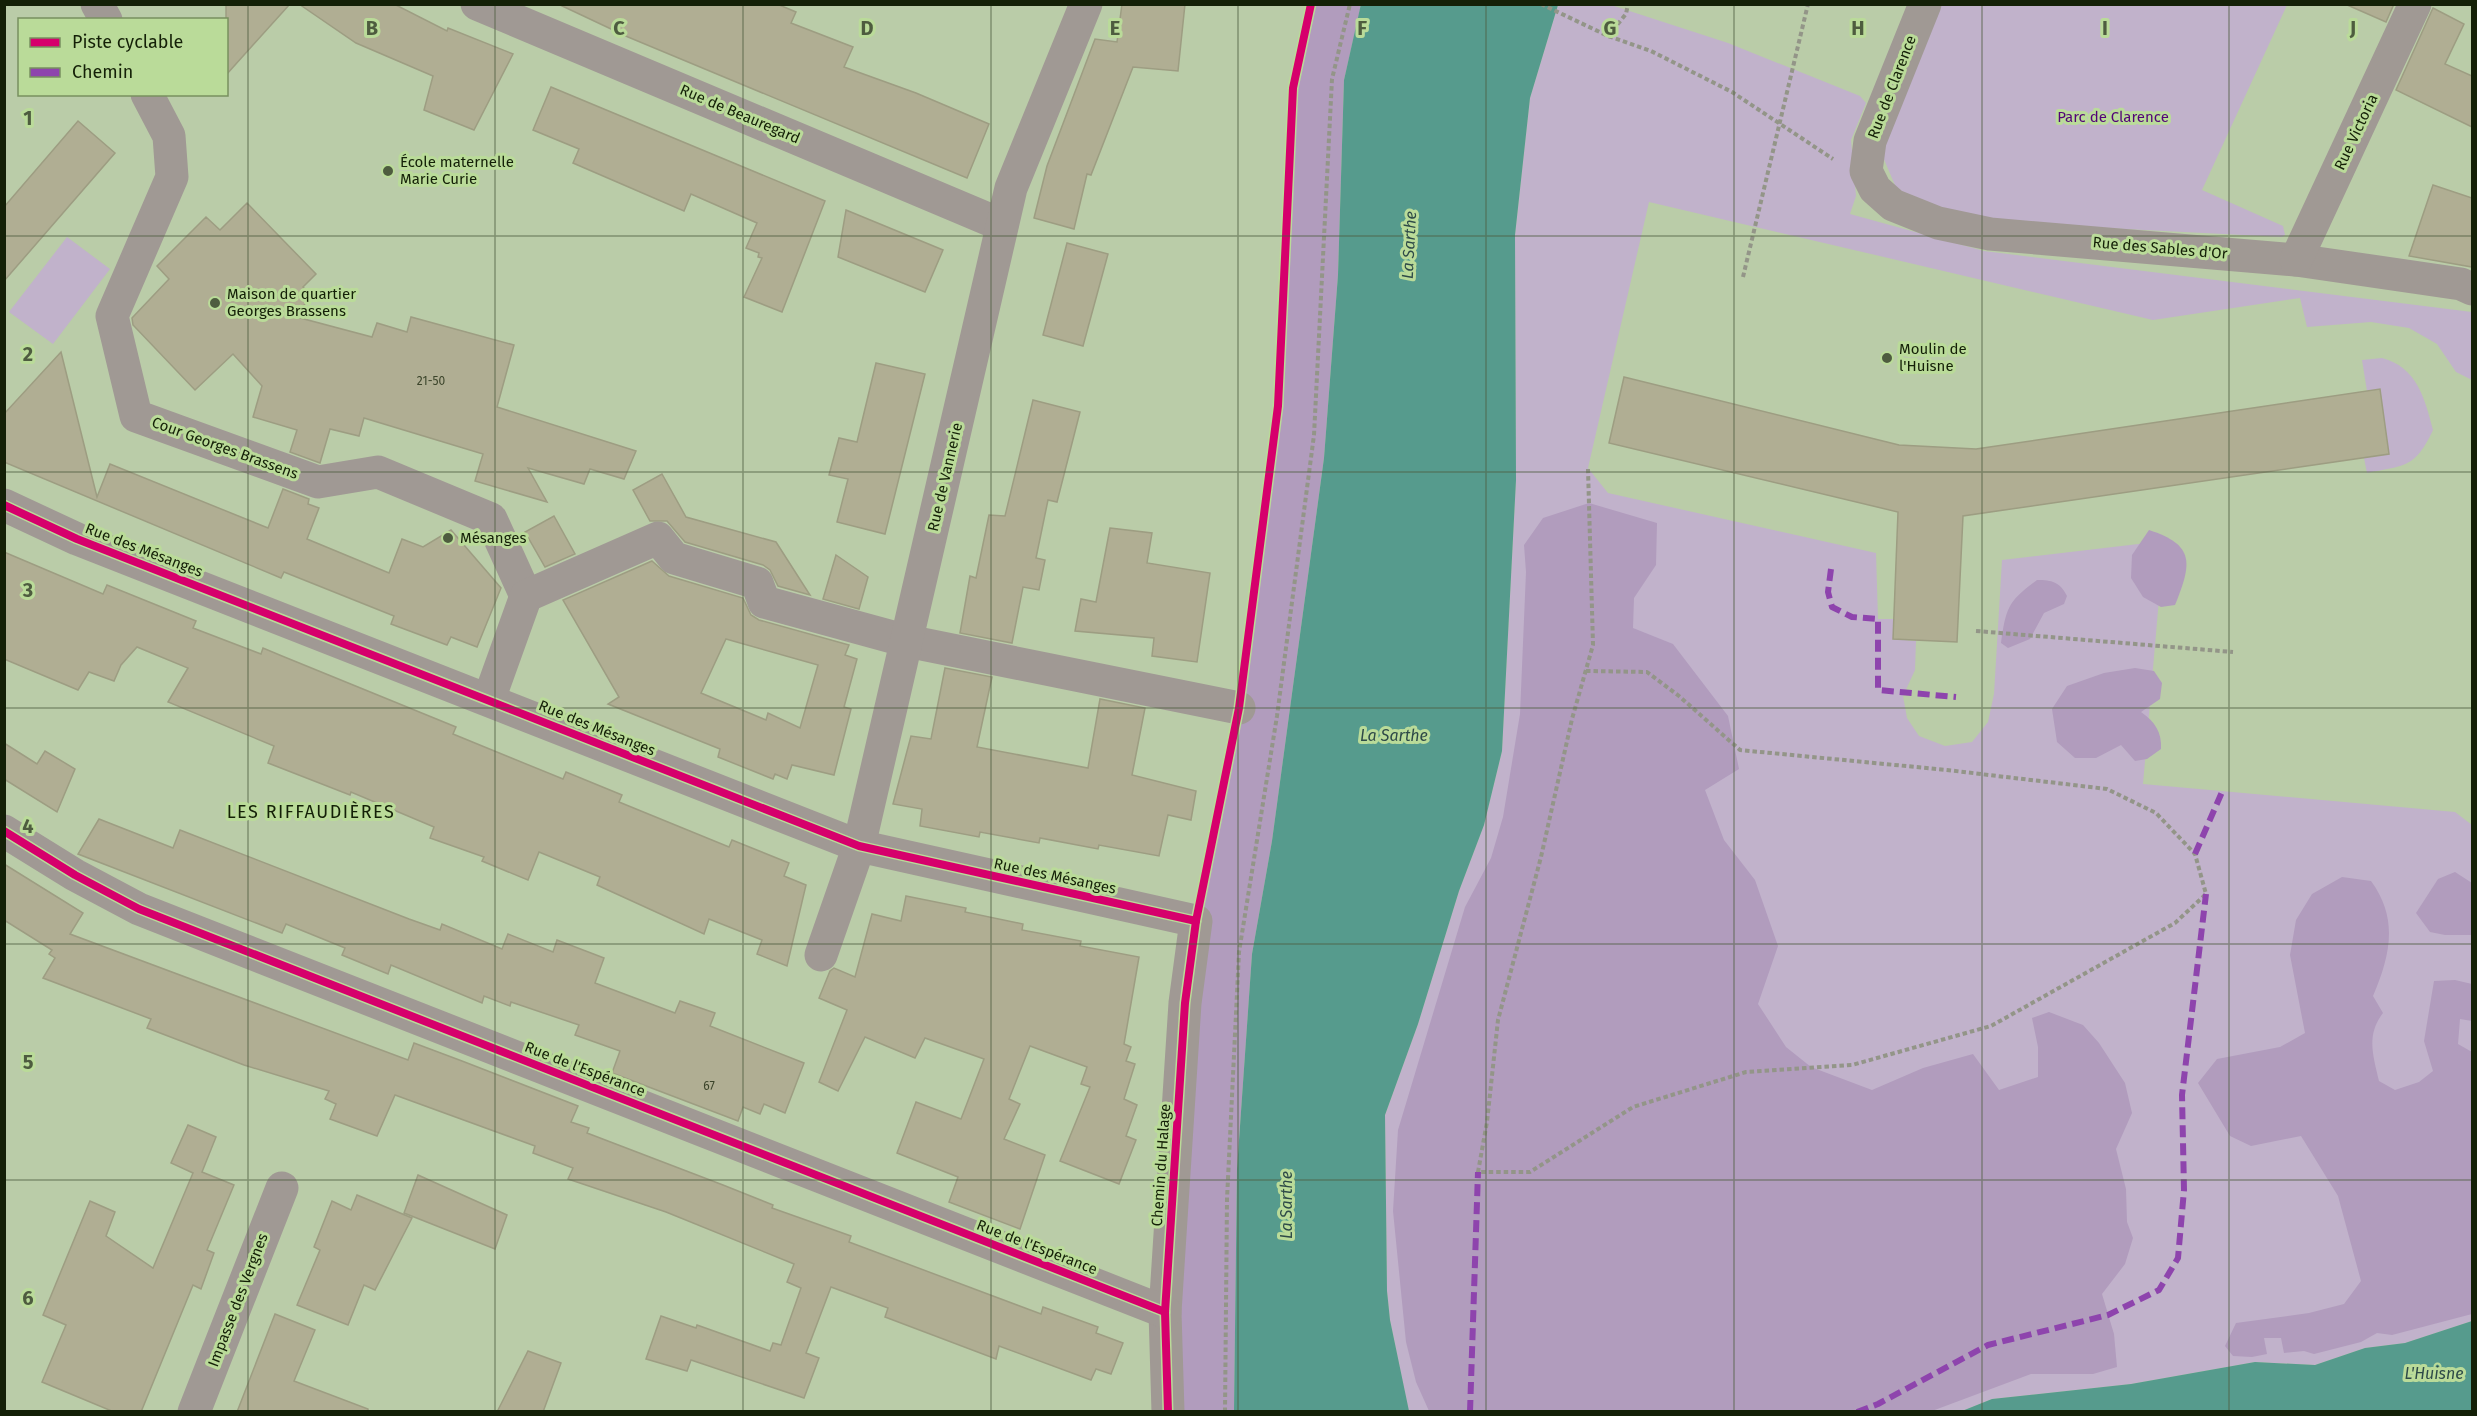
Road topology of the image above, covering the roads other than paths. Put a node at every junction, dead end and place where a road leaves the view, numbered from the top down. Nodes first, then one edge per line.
1 (97, 4) edge
2 (477, 4) edge
3 (1086, 4) edge
4 (1925, 4) edge
5 (2415, 4) edge
6 (105, 18) edge
7 (148, 96) edge
8 (1866, 171) joint
9 (1002, 225) junction
10 (2296, 260) junction
11 (2472, 289) edge
12 (4, 505) edge
13 (526, 596) junction
14 (907, 641) junction
15 (489, 699) junction
16 (1239, 708) dead end
17 (4, 831) edge
18 (859, 846) junction
19 (1196, 921) joint
20 (821, 955) dead end
21 (282, 1188) dead end
22 (1165, 1312) junction
23 (194, 1412) edge
24 (1168, 1412) edge

1 - 6 street
2 - 9 street, Rue de Beauregard
3 - 9 street, Rue de Vannerie
4 - 8 street, Rue de Clarence
5 - 10 street, Rue Victoria
7 - 13 street, Cour Georges Brassens
8 - 10 street, Rue des Sables d'Or
9 - 14 street, Rue de Vannerie
10 - 11 street, Rue des Sables d'Or
12 - 15 street, Rue des Mésanges
13 - 14 street
13 - 15 street
14 - 16 street
14 - 18 street, Rue de Vannerie
15 - 18 street, Rue des Mésanges
17 - 22 street, Rue de l'Espérance
18 - 19 street, Rue des Mésanges
18 - 20 street, Rue de Vannerie
19 - 22 street, Chemin du Halage
21 - 23 street, Impasse des Vergnes
22 - 24 street, Chemin du Halage

